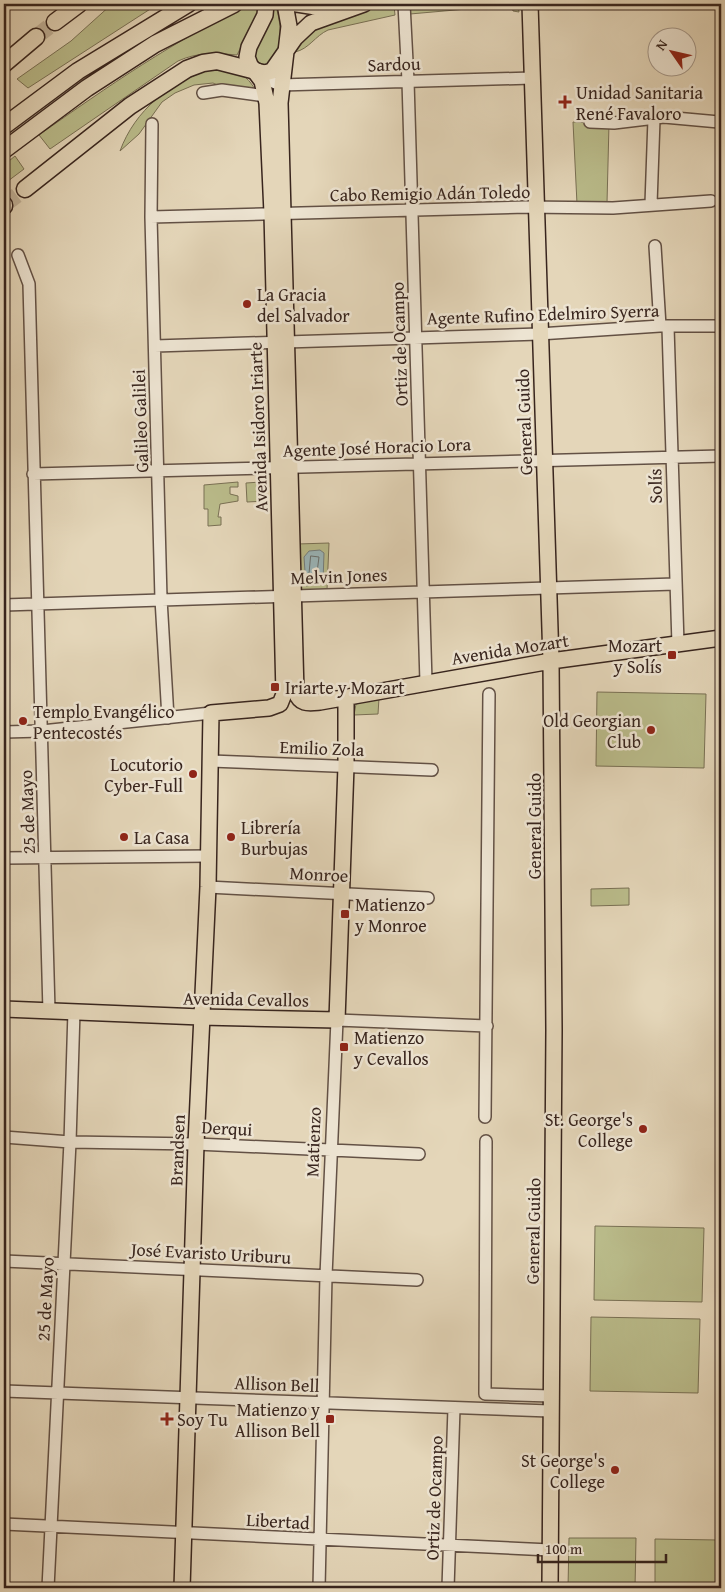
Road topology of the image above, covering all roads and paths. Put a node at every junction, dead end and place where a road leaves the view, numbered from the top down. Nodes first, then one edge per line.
1 (79, 4) edge
2 (188, 4) edge
3 (234, 4) edge
4 (266, 4) edge
5 (285, 4) edge
6 (296, 4) edge
7 (331, 4) edge
8 (364, 4) edge
9 (404, 4) edge
10 (530, 4) edge
11 (56, 22) tunnel mouth
12 (36, 37) tunnel mouth
13 (284, 56) junction
14 (4, 64) edge
15 (257, 74) junction
16 (532, 78) junction
17 (408, 81) junction
18 (280, 85) junction
19 (203, 93) dead end
20 (271, 101) junction
21 (654, 119) junction
22 (590, 122) dead end
23 (719, 122) dead end
24 (152, 124) dead end
25 (4, 126) edge
26 (4, 150) edge
27 (25, 189) tunnel mouth
28 (711, 201) dead end
29 (651, 204) junction
30 (535, 208) junction
31 (412, 210) junction
32 (278, 213) junction
33 (151, 217) junction
34 (654, 246) dead end
35 (18, 255) dead end
36 (721, 326) edge
37 (664, 327) junction
38 (539, 334) junction
39 (416, 336) junction
40 (281, 342) junction
41 (155, 346) junction
42 (721, 456) edge
43 (672, 457) junction
44 (545, 459) junction
45 (420, 464) junction
46 (284, 468) junction
47 (159, 471) junction
48 (33, 474) junction
49 (675, 584) junction
50 (549, 588) junction
51 (423, 591) junction
52 (288, 595) junction
53 (161, 599) junction
54 (38, 605) junction
55 (4, 606) edge
56 (721, 638) edge
57 (678, 644) junction
58 (551, 661) junction
59 (426, 682) junction
60 (489, 694) dead end
61 (346, 698) junction
62 (306, 703) joint
63 (211, 713) junction
64 (168, 718) junction
65 (42, 731) junction
66 (4, 732) edge
67 (211, 761) junction
68 (346, 766) junction
69 (432, 770) dead end
70 (46, 856) junction
71 (208, 856) junction
72 (4, 858) edge
73 (208, 887) junction
74 (341, 893) junction
75 (428, 898) dead end
76 (4, 1009) edge
77 (49, 1011) junction
78 (74, 1012) junction
79 (201, 1017) junction
80 (337, 1020) junction
81 (487, 1026) junction
82 (486, 1117) dead end
83 (4, 1137) edge
84 (486, 1141) dead end
85 (70, 1142) junction
86 (196, 1144) junction
87 (332, 1150) junction
88 (419, 1154) dead end
89 (4, 1261) edge
90 (64, 1264) junction
91 (191, 1269) junction
92 (326, 1276) junction
93 (417, 1280) dead end
94 (4, 1391) edge
95 (58, 1393) junction
96 (550, 1396) junction
97 (188, 1398) junction
98 (323, 1404) junction
99 (454, 1408) junction
100 (550, 1411) junction
101 (4, 1524) edge
102 (51, 1527) junction
103 (183, 1534) junction
104 (321, 1540) junction
105 (450, 1547) junction
106 (550, 1550) junction
107 (48, 1588) edge
108 (182, 1588) edge
109 (319, 1588) edge
110 (448, 1588) edge
111 (550, 1588) edge

1 - 11 highway
2 - 25 highway
3 - 26 highway
4 - 15 main road, Avenida Isidoro Iriarte
5 - 13 main road, Avenida Isidoro Iriarte
6 - 7 main road
8 - 13 main road
9 - 17 street, Ortiz de Ocampo
10 - 16 main road, General Guido
12 - 14 highway
13 - 15 main road
13 - 18 main road, Avenida Isidoro Iriarte
15 - 18 street, Sardou
15 - 20 main road, Avenida Isidoro Iriarte
15 - 27 highway
16 - 17 street, Sardou
16 - 30 main road, General Guido
17 - 18 street, Sardou
17 - 31 street, Ortiz de Ocampo
18 - 20 main road, Avenida Isidoro Iriarte
19 - 20 street
20 - 32 main road, Avenida Isidoro Iriarte
21 - 22 street
21 - 23 street
21 - 29 street
24 - 33 street, Galileo Galilei
28 - 29 street, Cabo Remigio Adán Toledo
29 - 30 street, Cabo Remigio Adán Toledo
30 - 31 street, Cabo Remigio Adán Toledo
30 - 38 main road, General Guido
31 - 32 street, Cabo Remigio Adán Toledo
31 - 39 street, Ortiz de Ocampo
32 - 33 street, Cabo Remigio Adán Toledo
32 - 40 main road, Avenida Isidoro Iriarte
33 - 41 street, Galileo Galilei
34 - 37 street, Solís
35 - 48 street, 25 de Mayo
36 - 37 street, Agente Rufino Edelmiro Syerra
37 - 38 street, Agente Rufino Edelmiro Syerra
37 - 43 street, Solís
38 - 39 street, Agente Rufino Edelmiro Syerra
38 - 44 main road, General Guido
39 - 40 street, Agente Rufino Edelmiro Syerra
39 - 45 street, Ortiz de Ocampo
40 - 41 street, Agente Rufino Edelmiro Syerra
40 - 46 main road, Avenida Isidoro Iriarte
41 - 47 street, Galileo Galilei
42 - 43 street, Agente José Horacio Lora
43 - 44 street, Agente José Horacio Lora
43 - 49 street, Solís
44 - 45 street, Agente José Horacio Lora
44 - 50 main road, General Guido
45 - 46 street, Agente José Horacio Lora
45 - 51 street, Ortiz de Ocampo
46 - 47 street, Agente José Horacio Lora
46 - 52 main road, Avenida Isidoro Iriarte
47 - 48 street, Agente José Horacio Lora
47 - 53 street, Galileo Galilei
48 - 54 street, 25 de Mayo
49 - 50 street, Melvin Jones
49 - 57 street, Solís
50 - 51 street, Melvin Jones
50 - 58 main road, General Guido
51 - 52 street, Melvin Jones
51 - 59 street, Ortiz de Ocampo
52 - 53 street, Melvin Jones
52 - 62 main road, Avenida Isidoro Iriarte
52 - 63 main road, Avenida Isidoro Iriarte
53 - 54 street, Melvin Jones
53 - 64 street, Galileo Galilei
54 - 55 street, Melvin Jones
54 - 65 street, 25 de Mayo
56 - 57 main road, Avenida Mozart
57 - 58 main road, Avenida Mozart
58 - 59 main road, Avenida Mozart
58 - 96 main road, General Guido
59 - 61 main road, Avenida Mozart
60 - 81 street
61 - 62 main road, Avenida Mozart
61 - 68 main road, Matienzo
63 - 64 street
63 - 67 main road, Brandsen
64 - 65 street
65 - 66 street
65 - 70 street, 25 de Mayo
67 - 68 street, Emilio Zola
67 - 71 main road, Brandsen
68 - 69 street, Emilio Zola
68 - 74 main road, Matienzo
70 - 71 street
70 - 72 street
70 - 77 street, 25 de Mayo
71 - 73 main road, Brandsen
73 - 74 street, Monroe
73 - 79 main road, Brandsen
74 - 75 street, Monroe
74 - 80 main road, Matienzo
76 - 77 main road, Avenida Cevallos
77 - 78 main road, Avenida Cevallos
78 - 79 main road, Avenida Cevallos
78 - 85 street, 25 de Mayo
79 - 80 main road, Avenida Cevallos
79 - 86 main road, Brandsen
80 - 81 street, Avenida Cevallos
80 - 87 street, Matienzo
81 - 82 street
83 - 85 street, Derqui
84 - 96 street
85 - 86 street, Derqui
85 - 90 street, 25 de Mayo
86 - 87 street, Derqui
86 - 91 main road, Brandsen
87 - 88 street, Derqui
87 - 92 street, Matienzo
89 - 90 street, José Evaristo Uriburu
90 - 91 street, José Evaristo Uriburu
90 - 95 street, 25 de Mayo
91 - 92 street, José Evaristo Uriburu
91 - 97 main road, Brandsen
92 - 93 street, José Evaristo Uriburu
92 - 98 street, Matienzo
94 - 95 street, Allison Bell
95 - 97 street, Allison Bell
95 - 102 street, 25 de Mayo
96 - 100 main road, General Guido
97 - 98 street, Allison Bell
97 - 103 main road, Brandsen
98 - 99 street, Allison Bell
98 - 104 street, Matienzo
99 - 100 street, Allison Bell
99 - 105 street, Ortiz de Ocampo
100 - 106 main road, General Guido
101 - 102 street, Libertad
102 - 103 street, Libertad
102 - 107 street, 25 de Mayo
103 - 104 street, Libertad
103 - 108 main road, Brandsen
104 - 105 street, Libertad
104 - 109 street, Matienzo
105 - 106 street, Libertad
105 - 110 street, Ortiz de Ocampo
106 - 111 main road, General Guido

